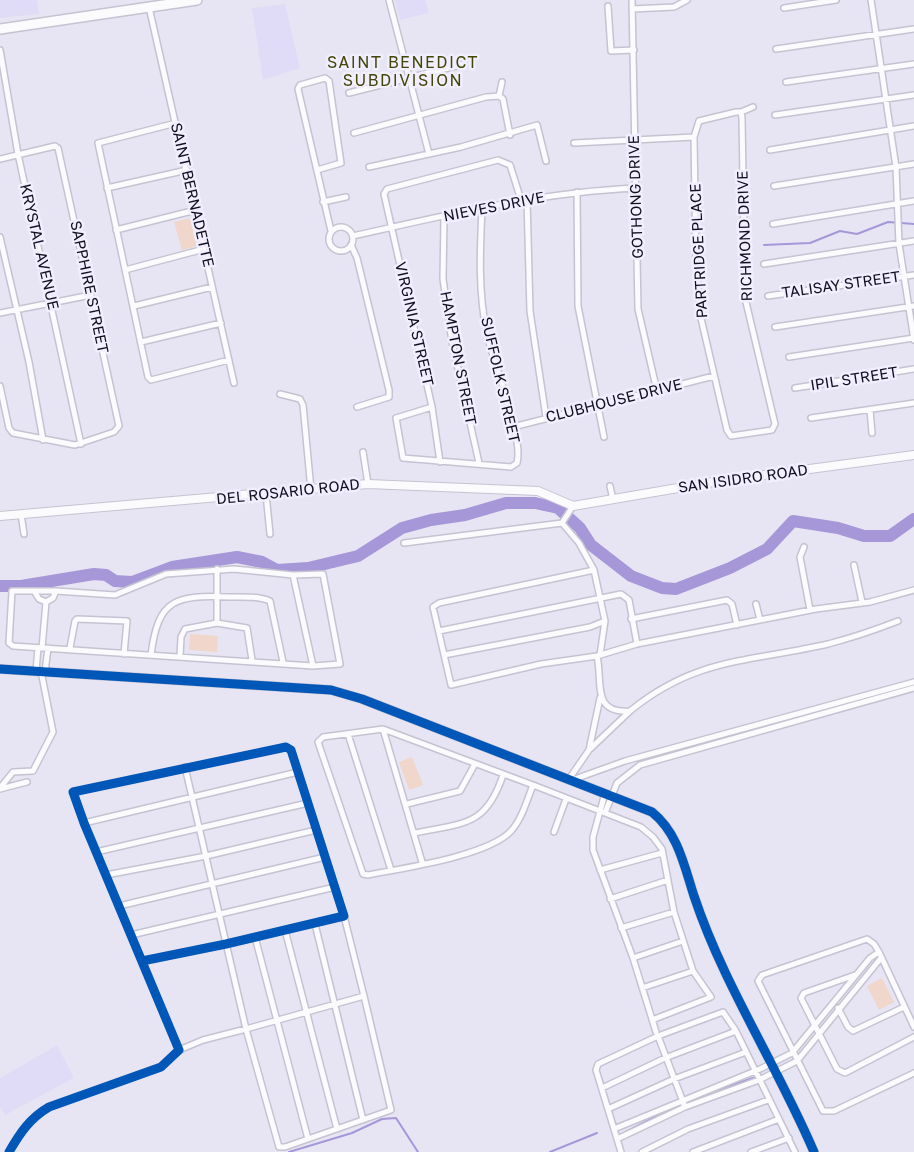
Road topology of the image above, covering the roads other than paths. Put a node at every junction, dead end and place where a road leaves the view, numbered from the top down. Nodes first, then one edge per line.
1 (197, 0) edge
2 (389, 0) edge
3 (632, 0) edge
4 (687, 0) edge
5 (836, 0) edge
6 (871, 0) edge
7 (608, 6) dead end
8 (149, 7) junction
9 (784, 8) dead end
10 (632, 9) junction
11 (0, 29) edge
12 (914, 29) edge
13 (876, 34) junction
14 (776, 49) dead end
15 (0, 50) edge
16 (634, 50) junction
17 (464, 64) dead end
18 (914, 64) edge
19 (883, 69) junction
20 (408, 76) junction
21 (502, 82) dead end
22 (786, 82) dead end
23 (349, 93) dead end
24 (499, 96) junction
25 (914, 96) edge
26 (886, 100) junction
27 (753, 107) dead end
28 (741, 112) junction
29 (419, 114) junction
30 (775, 115) dead end
31 (176, 123) junction
32 (914, 126) edge
33 (891, 129) junction
34 (354, 133) dead end
35 (510, 135) junction
36 (694, 137) junction
37 (635, 139) junction
38 (574, 143) dead end
39 (770, 150) dead end
40 (18, 154) junction
41 (429, 154) junction
42 (0, 159) edge
43 (546, 161) dead end
44 (914, 164) edge
45 (369, 167) dead end
46 (896, 167) junction
47 (187, 170) junction
48 (317, 170) junction
49 (774, 186) dead end
50 (107, 188) junction
51 (637, 188) junction
52 (577, 192) junction
53 (346, 197) dead end
54 (524, 200) junction
55 (914, 201) edge
56 (323, 202) junction
57 (898, 203) junction
58 (482, 209) junction
59 (196, 210) junction
60 (444, 217) junction
61 (773, 224) dead end
62 (391, 227) junction
63 (116, 230) junction
64 (331, 231) junction
65 (353, 236) junction
66 (0, 237) edge
67 (914, 241) edge
68 (899, 244) junction
69 (351, 245) junction
70 (204, 249) junction
71 (764, 264) dead end
72 (125, 270) junction
73 (914, 275) edge
74 (903, 277) junction
75 (212, 287) junction
76 (91, 295) junction
77 (768, 296) dead end
78 (51, 302) junction
79 (134, 306) junction
80 (911, 307) edge
81 (16, 310) junction
82 (0, 313) edge
83 (220, 323) junction
84 (775, 327) dead end
85 (914, 339) edge
86 (141, 342) junction
87 (789, 357) dead end
88 (229, 360) junction
89 (914, 369) edge
90 (714, 376) junction
91 (234, 383) dead end
92 (0, 386) edge
93 (795, 388) dead end
94 (657, 391) junction
95 (280, 394) dead end
96 (914, 403) edge
97 (598, 405) junction
98 (357, 407) dead end
99 (432, 407) junction
100 (870, 410) junction
101 (546, 417) junction
102 (811, 418) dead end
103 (513, 427) junction
104 (872, 433) dead end
105 (739, 435) joint
106 (604, 437) dead end
107 (43, 440) junction
108 (81, 444) junction
109 (363, 452) dead end
110 (914, 455) edge
111 (440, 462) junction
112 (479, 463) junction
113 (368, 484) junction
114 (610, 486) dead end
115 (312, 490) junction
116 (266, 494) junction
117 (613, 500) junction
118 (572, 510) junction
119 (21, 514) junction
120 (0, 516) edge
121 (563, 522) junction
122 (24, 534) dead end
123 (270, 534) dead end
124 (404, 543) dead end
125 (804, 547) dead end
126 (854, 565) dead end
127 (217, 569) junction
128 (594, 570) junction
129 (293, 575) junction
130 (914, 590) edge
131 (34, 591) junction
132 (56, 591) junction
133 (218, 596) junction
134 (601, 597) junction
135 (46, 602) junction
136 (862, 602) junction
137 (756, 604) dead end
138 (810, 610) junction
139 (631, 619) junction
140 (760, 620) junction
141 (605, 621) junction
142 (898, 621) dead end
143 (217, 623) junction
144 (736, 625) junction
145 (439, 632) junction
146 (637, 644) junction
147 (42, 648) junction
148 (70, 648) junction
149 (124, 654) junction
150 (151, 655) junction
151 (444, 655) junction
152 (599, 655) junction
153 (180, 657) junction
154 (252, 660) junction
155 (283, 662) junction
156 (313, 666) junction
157 (0, 669) edge
158 (41, 671) junction
159 (914, 682) edge
160 (914, 688) edge
161 (600, 697) junction
162 (630, 711) junction
163 (383, 729) junction
164 (348, 734) junction
165 (590, 750) junction
166 (475, 764) junction
167 (185, 767) junction
168 (298, 772) junction
169 (503, 775) junction
170 (570, 779) junction
171 (27, 782) dead end
172 (533, 785) junction
173 (0, 789) edge
174 (608, 794) junction
175 (192, 798) junction
176 (566, 799) junction
177 (308, 803) junction
178 (407, 804) junction
179 (602, 812) junction
180 (84, 823) junction
181 (199, 828) junction
182 (316, 830) junction
183 (554, 832) dead end
184 (415, 833) junction
185 (96, 852) junction
186 (662, 853) junction
187 (206, 856) junction
188 (325, 857) junction
189 (422, 862) junction
190 (390, 870) junction
191 (600, 870) junction
192 (106, 875) junction
193 (668, 880) junction
194 (212, 884) junction
195 (335, 887) junction
196 (610, 899) junction
197 (119, 906) junction
198 (674, 912) junction
199 (219, 915) junction
200 (344, 916) junction
201 (315, 924) junction
202 (621, 928) junction
203 (285, 930) junction
204 (131, 935) junction
205 (255, 937) junction
206 (683, 941) junction
207 (226, 944) junction
208 (880, 955) junction
209 (633, 958) junction
210 (142, 961) junction
211 (693, 971) junction
212 (857, 974) junction
213 (833, 982) junction
214 (642, 988) junction
215 (843, 992) junction
216 (364, 996) junction
217 (835, 1001) junction
218 (335, 1004) junction
219 (904, 1007) junction
220 (838, 1009) junction
221 (304, 1013) junction
222 (652, 1020) junction
223 (276, 1021) junction
224 (814, 1026) junction
225 (914, 1027) edge
226 (246, 1029) junction
227 (736, 1032) junction
228 (657, 1034) junction
229 (817, 1035) junction
230 (914, 1037) edge
231 (179, 1050) junction
232 (746, 1052) junction
233 (792, 1053) junction
234 (666, 1058) junction
235 (796, 1061) junction
236 (773, 1063) junction
237 (755, 1071) junction
238 (778, 1071) junction
239 (914, 1073) edge
240 (674, 1079) junction
241 (759, 1080) junction
242 (602, 1088) junction
243 (682, 1099) junction
244 (768, 1100) junction
245 (685, 1107) junction
246 (608, 1109) junction
247 (779, 1119) junction
248 (363, 1120) junction
249 (337, 1129) junction
250 (614, 1130) junction
251 (789, 1138) junction
252 (308, 1139) junction
253 (617, 1139) junction
254 (769, 1146) junction
255 (9, 1152) edge
256 (621, 1152) edge
257 (642, 1152) edge
258 (693, 1152) edge
259 (751, 1152) edge
260 (772, 1152) edge
261 (795, 1152) edge
262 (814, 1152) edge

1 - 8 highway
2 - 20 street
3 - 10 street, GOTHONG DRIVE
4 - 10 street
5 - 9 street
6 - 13 street
7 - 16 street
8 - 11 highway
8 - 31 street, SAINT BERNADETTE
10 - 16 street, GOTHONG DRIVE
12 - 13 street
13 - 14 street
13 - 19 street
15 - 40 street, KRYSTAL AVENUE
16 - 37 street, GOTHONG DRIVE
17 - 20 street
18 - 19 street
19 - 22 street
19 - 26 street
20 - 23 street
20 - 29 street
21 - 24 street
24 - 29 street
24 - 35 street
25 - 26 street
26 - 30 street
26 - 33 street
27 - 28 street
28 - 36 street, PARTRIDGE PLACE
28 - 105 street, RICHMOND DRIVE
29 - 34 street
29 - 41 street
31 - 47 street, SAINT BERNADETTE
31 - 50 street
32 - 33 street
33 - 39 street
33 - 46 street
35 - 41 street
35 - 43 street
36 - 37 street
36 - 90 street, PARTRIDGE PLACE
37 - 38 street
37 - 51 street, GOTHONG DRIVE
40 - 42 street
40 - 76 street, SAPPHIRE STREET
40 - 78 street, KRYSTAL AVENUE
41 - 45 street
44 - 46 street
46 - 49 street
46 - 57 street
47 - 50 street
47 - 59 street, SAINT BERNADETTE
48 - 48 street
48 - 56 street
50 - 63 street
51 - 52 street, NIEVES DRIVE
51 - 94 street, GOTHONG DRIVE
52 - 54 street, NIEVES DRIVE
52 - 97 street
53 - 56 street
54 - 58 street, NIEVES DRIVE
54 - 62 street, VIRGINIA STREET
54 - 101 street
55 - 57 street
56 - 64 street
57 - 61 street
57 - 68 street
58 - 60 street, NIEVES DRIVE
58 - 103 street, SUFFOLK STREET
59 - 63 street
59 - 70 street, SAINT BERNADETTE
60 - 62 street, NIEVES DRIVE
60 - 112 street, HAMPTON STREET
62 - 65 street, NIEVES DRIVE
62 - 99 street, VIRGINIA STREET
63 - 72 street
64 - 65 street, NIEVES DRIVE
64 - 69 street
65 - 69 street
66 - 81 street
67 - 68 street
68 - 71 street
68 - 74 street
69 - 98 street
70 - 72 street
70 - 75 street, SAINT BERNADETTE
72 - 79 street
73 - 74 street, TALISAY STREET
74 - 77 street, TALISAY STREET
74 - 80 street
75 - 79 street
75 - 83 street, SAINT BERNADETTE
76 - 78 street
76 - 108 street, SAPPHIRE STREET
78 - 81 street
78 - 108 street, KRYSTAL AVENUE
79 - 86 street
80 - 84 street
80 - 85 street
81 - 82 street
81 - 107 street
83 - 86 street
83 - 88 street, SAINT BERNADETTE
85 - 87 street
86 - 88 street
88 - 91 street, SAINT BERNADETTE
89 - 93 street, IPIL STREET
90 - 94 street, CLUBHOUSE DRIVE
90 - 105 street, PARTRIDGE PLACE
92 - 107 street
94 - 97 street, CLUBHOUSE DRIVE
95 - 115 street
96 - 100 street
97 - 101 street, CLUBHOUSE DRIVE
97 - 106 street
99 - 111 street, VIRGINIA STREET
99 - 111 street, SUFFOLK STREET
100 - 102 street
100 - 104 street
101 - 103 street, CLUBHOUSE DRIVE
103 - 112 street, SUFFOLK STREET
107 - 108 street
109 - 113 street
110 - 117 main road, SAN ISIDRO ROAD
111 - 112 street, SUFFOLK STREET
113 - 115 main road, DEL ROSARIO ROAD
113 - 118 main road, DEL ROSARIO ROAD
114 - 117 street
115 - 116 main road, DEL ROSARIO ROAD
116 - 119 main road, DEL ROSARIO ROAD
116 - 123 street
117 - 118 main road, SAN ISIDRO ROAD
118 - 121 street
119 - 120 main road, DEL ROSARIO ROAD
119 - 122 street
121 - 124 street
121 - 128 street
125 - 138 street
126 - 136 street
127 - 129 street
127 - 132 street
127 - 133 street
128 - 134 street
128 - 145 street
129 - 156 street
129 - 156 street
130 - 136 street
131 - 132 street
131 - 135 street
131 - 147 street
132 - 135 street
133 - 143 street
133 - 150 street
133 - 155 street
134 - 139 street
134 - 141 street
134 - 145 street
135 - 147 street
136 - 138 street
137 - 140 street
138 - 140 street
139 - 144 street
139 - 146 street
140 - 144 street
141 - 151 street
141 - 152 street
142 - 162 street
143 - 153 street
143 - 154 street
144 - 146 street
145 - 151 street
146 - 152 street
147 - 148 street
147 - 158 street
147 - 158 street
148 - 149 street
148 - 149 street
149 - 150 street
150 - 153 street
151 - 152 street
152 - 161 street
153 - 154 street
154 - 155 street
155 - 156 street
157 - 158 street
158 - 170 street
158 - 173 street
159 - 170 street
160 - 174 street
161 - 162 street
161 - 165 street
162 - 165 street
163 - 164 street
163 - 166 street
163 - 178 street
164 - 190 street
164 - 190 street
165 - 170 street
166 - 169 street
166 - 178 street
167 - 168 street
167 - 175 street
167 - 180 street
168 - 175 street
168 - 177 street
169 - 172 street
169 - 184 street
170 - 174 street
171 - 173 street
172 - 176 street
172 - 189 street
174 - 179 street
174 - 236 street
175 - 180 street
175 - 181 street
176 - 179 street
176 - 183 street
177 - 181 street
177 - 182 street
178 - 184 street
179 - 186 street
179 - 191 street
180 - 185 street
181 - 185 street
181 - 187 street
182 - 187 street
182 - 188 street
184 - 189 street
185 - 192 street
186 - 191 street
186 - 193 street
187 - 192 street
187 - 194 street
188 - 194 street
188 - 195 street
189 - 190 street
191 - 196 street
192 - 197 street
193 - 196 street
193 - 198 street
194 - 197 street
194 - 199 street
195 - 199 street
195 - 200 street
196 - 202 street
197 - 204 street
198 - 202 street
198 - 206 street
199 - 204 street
199 - 207 street
200 - 201 street
200 - 216 street
201 - 203 street
201 - 218 street
202 - 209 street
203 - 205 street
203 - 221 street
204 - 210 street
205 - 207 street
205 - 223 street
206 - 209 street
206 - 211 street
207 - 210 street
207 - 226 street
208 - 212 street
208 - 219 street
208 - 220 street
208 - 233 street
209 - 214 street
210 - 231 street
211 - 214 street
211 - 222 street
212 - 213 street
212 - 215 street
213 - 215 street
213 - 224 street
214 - 222 street
215 - 217 street
216 - 218 street
216 - 248 street
217 - 220 street
217 - 224 street
218 - 221 street
218 - 248 street
219 - 220 street
219 - 225 street
220 - 229 street
221 - 223 street
221 - 249 street
222 - 228 street
223 - 226 street
223 - 252 street
224 - 229 street
224 - 233 street
226 - 231 street
226 - 252 street
227 - 228 street
227 - 232 street
227 - 234 street
228 - 234 street
228 - 242 street
229 - 230 street
229 - 235 street
231 - 255 street
232 - 237 street
232 - 240 street
233 - 235 street
233 - 236 street
234 - 240 street
234 - 242 street
235 - 238 street
235 - 239 street
236 - 237 street
236 - 238 street
237 - 241 street
237 - 243 street
238 - 241 street
238 - 262 street
240 - 243 street
240 - 246 street
241 - 244 street
241 - 245 street
242 - 246 street
243 - 245 street
243 - 250 street
244 - 247 street
244 - 257 street
245 - 253 street
246 - 250 street
247 - 251 street
247 - 258 street
248 - 249 street
249 - 252 street
250 - 253 street
251 - 254 street
251 - 261 street
253 - 256 street
254 - 259 street
254 - 260 street

